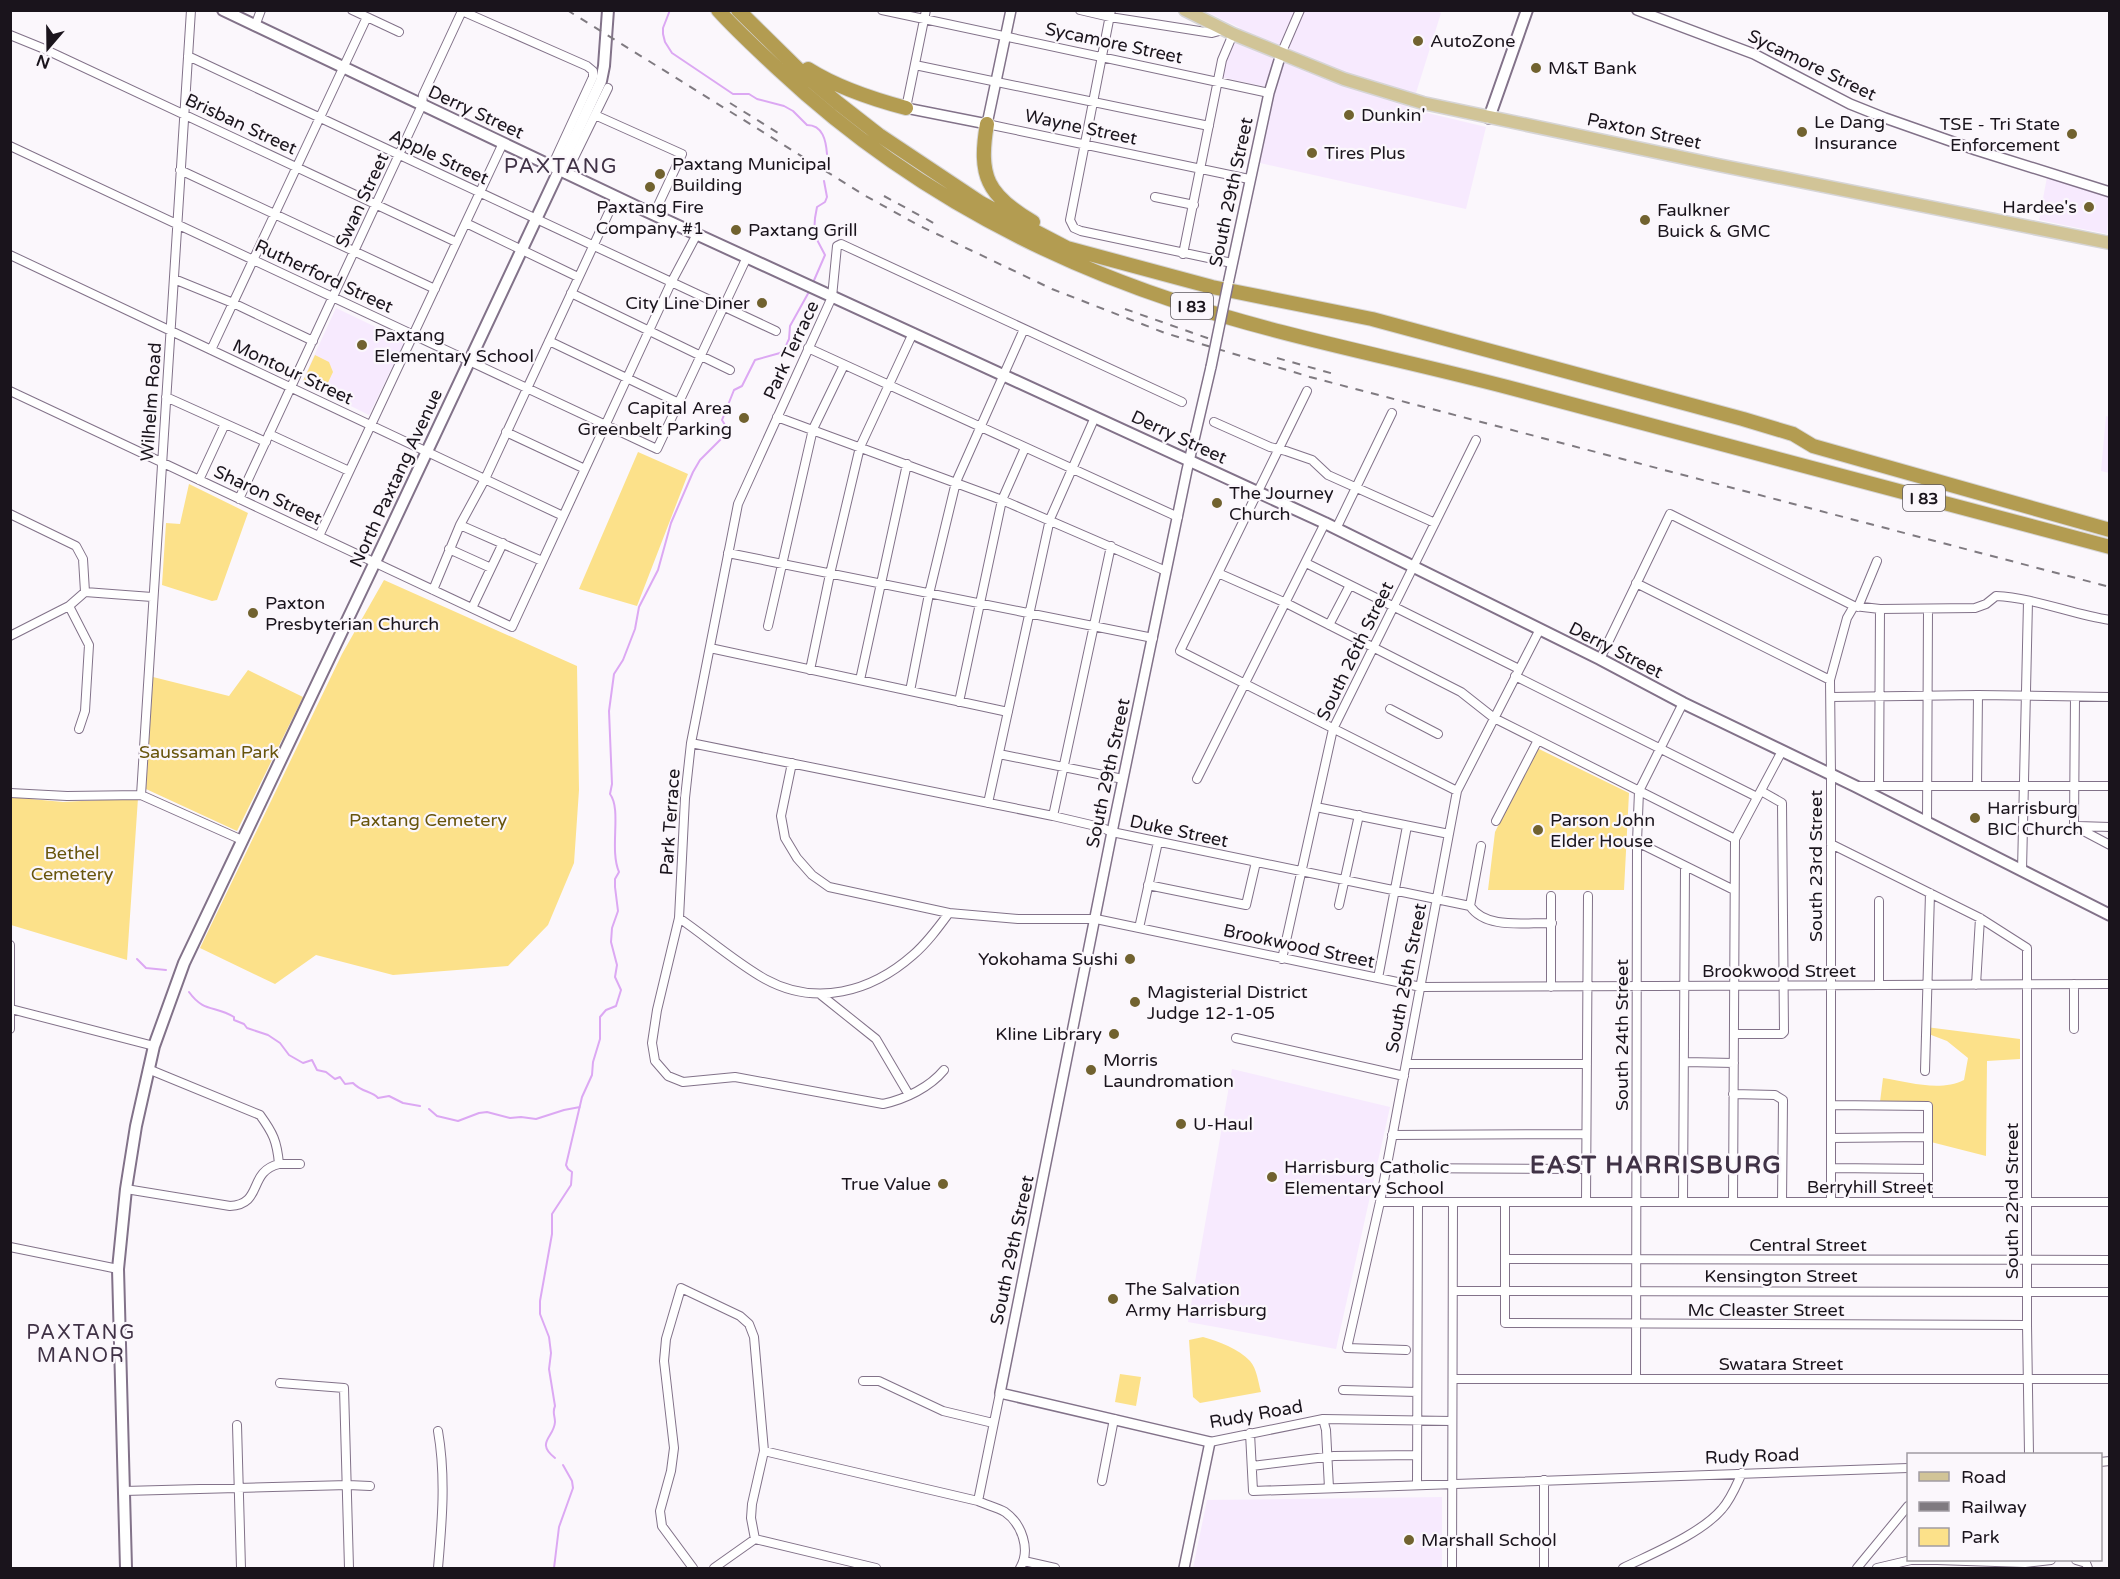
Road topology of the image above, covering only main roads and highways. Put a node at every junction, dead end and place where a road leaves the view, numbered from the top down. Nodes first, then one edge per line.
1 (223, 10) edge
2 (608, 10) edge
3 (718, 10) edge
4 (738, 10) edge
5 (1185, 10) edge
6 (1527, 10) edge
7 (764, 38) junction
8 (906, 108) road end
9 (1490, 118) junction
10 (987, 124) road end
11 (559, 170) junction
12 (2109, 243) edge
13 (1092, 256) junction
14 (2109, 530) edge
15 (2109, 547) edge
16 (2109, 915) edge
17 (126, 1569) edge

1 - 11 main road, Derry Street
2 - 11 main road, North Paxtang Avenue
3 - 15 highway, I 83
4 - 7 highway, I 83
5 - 9 main road, Paxton Street
6 - 9 main road
7 - 8 highway
7 - 13 highway, I 83
9 - 12 main road, Paxton Street
10 - 13 highway
11 - 16 main road, Derry Street
11 - 17 main road, North Paxtang Avenue
13 - 14 highway, I 83

